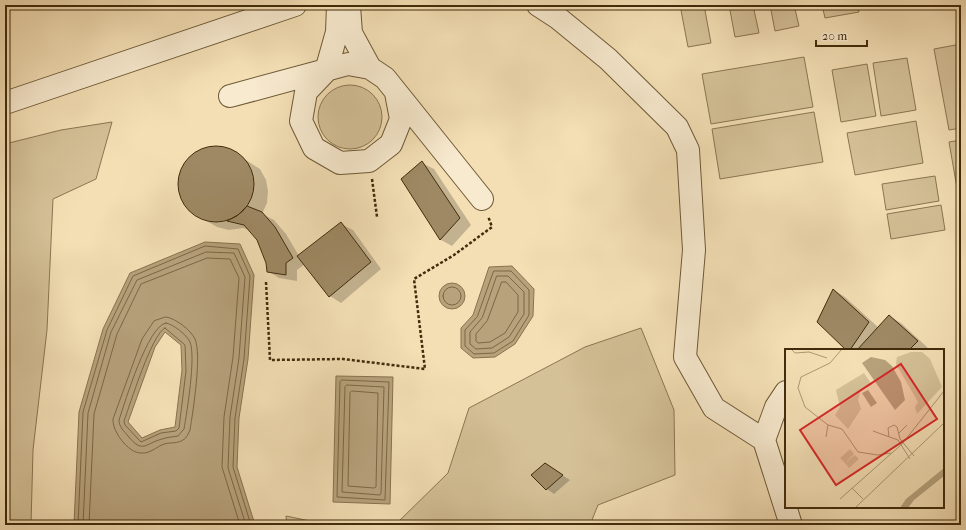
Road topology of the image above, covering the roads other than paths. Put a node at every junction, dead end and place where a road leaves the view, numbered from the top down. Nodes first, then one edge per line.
1 (295, 5) edge
2 (338, 5) edge
3 (349, 5) edge
4 (538, 5) edge
5 (370, 68) junction
6 (326, 71) junction
7 (396, 93) junction
8 (230, 96) dead end
9 (5, 104) edge
10 (482, 199) road end
11 (785, 394) edge
12 (764, 440) junction
13 (785, 506) edge
14 (786, 508) edge
15 (791, 525) edge

1 - 9 street
2 - 6 street
3 - 5 street
4 - 12 street
5 - 6 street
5 - 7 street
6 - 7 street
6 - 8 street
7 - 10 street
11 - 12 street
12 - 13 street
14 - 15 street

